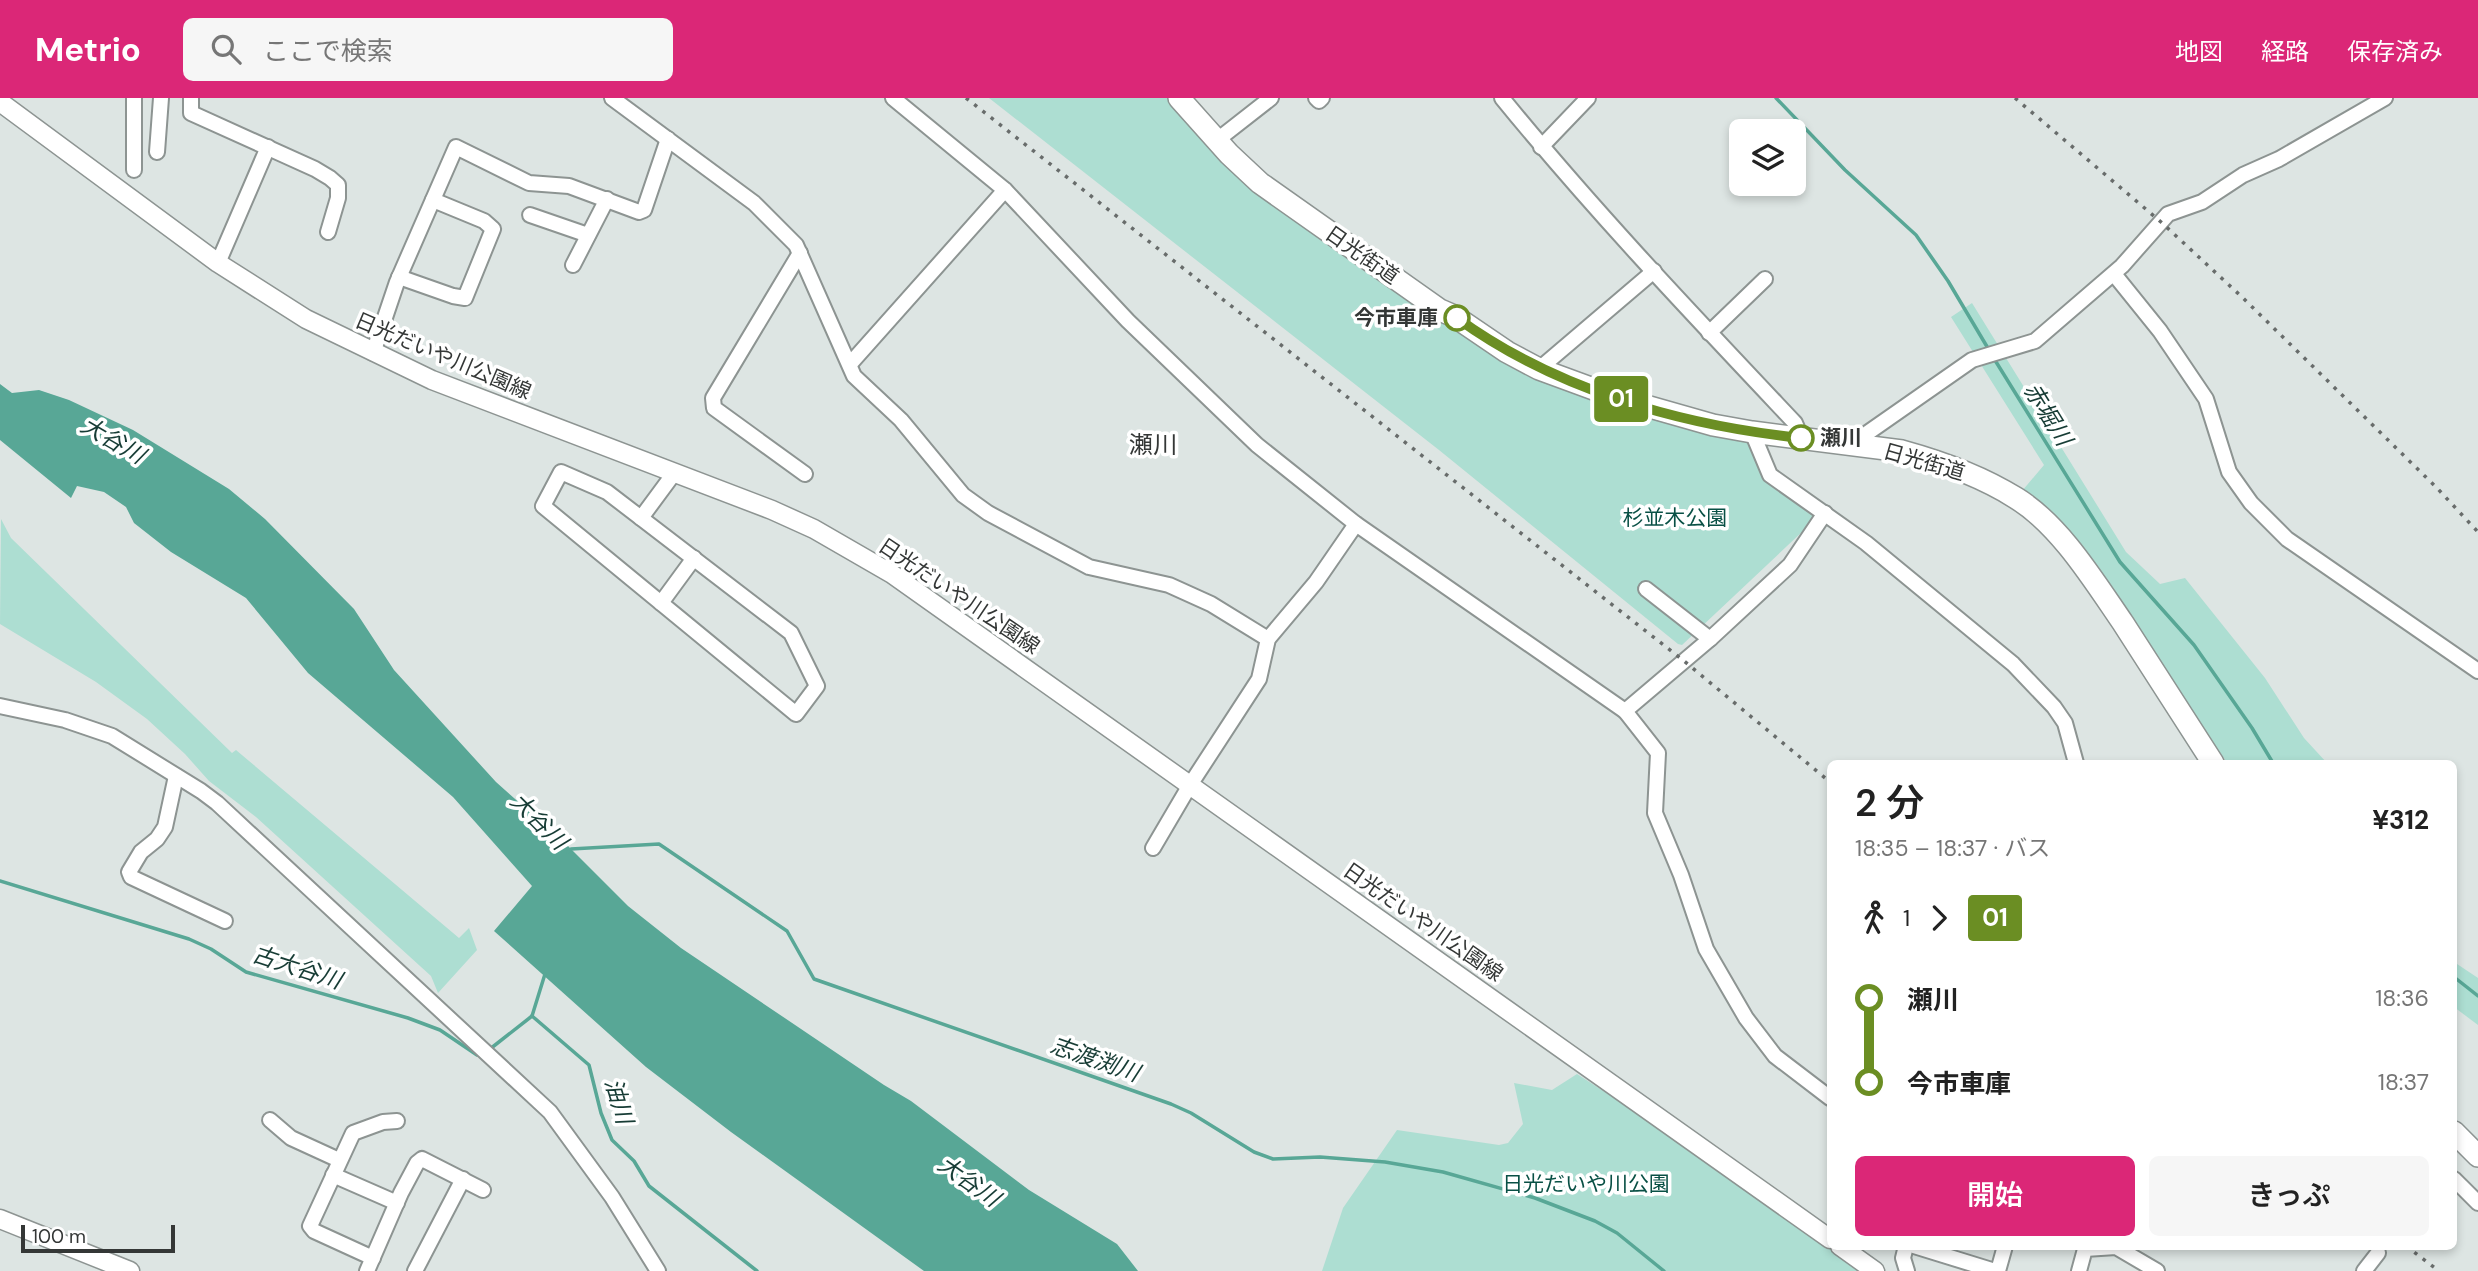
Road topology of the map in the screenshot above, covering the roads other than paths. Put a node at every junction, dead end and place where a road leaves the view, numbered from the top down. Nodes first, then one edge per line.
1 (134, 98) edge
2 (161, 98) edge
3 (191, 98) edge
4 (612, 98) edge
5 (893, 98) edge
6 (1179, 98) edge
7 (1271, 98) edge
8 (1316, 98) edge
9 (1322, 98) edge
10 (1502, 98) edge
11 (1588, 98) edge
12 (2385, 98) edge
13 (0, 102) edge
14 (668, 139) junction
15 (1216, 141) junction
16 (1541, 146) junction
17 (268, 147) junction
18 (157, 152) dead end
19 (134, 170) dead end
20 (1005, 190) junction
21 (607, 199) junction
22 (433, 200) junction
23 (530, 215) dead end
24 (328, 232) dead end
25 (588, 235) junction
26 (800, 253) junction
27 (218, 263) junction
28 (573, 265) dead end
29 (1654, 271) junction
30 (2114, 274) junction
31 (399, 276) junction
32 (1765, 279) dead end
33 (1709, 333) junction
34 (373, 353) junction
35 (850, 364) junction
36 (1539, 369) junction
37 (1752, 432) junction
38 (1801, 438) junction
39 (1856, 445) junction
40 (675, 472) junction
41 (805, 474) dead end
42 (1825, 513) junction
43 (641, 518) junction
44 (1356, 524) junction
45 (694, 558) junction
46 (1646, 589) dead end
47 (661, 603) junction
48 (1268, 639) junction
49 (1710, 639) junction
50 (2478, 671) edge
51 (0, 706) edge
52 (1625, 711) junction
53 (2075, 760) edge
54 (2211, 760) edge
55 (176, 776) junction
56 (1190, 785) junction
57 (1153, 848) dead end
58 (225, 921) dead end
59 (1827, 1096) edge
60 (270, 1120) dead end
61 (397, 1121) dead end
62 (2457, 1135) edge
63 (2478, 1156) edge
64 (339, 1160) junction
65 (333, 1175) junction
66 (463, 1179) junction
67 (2457, 1182) edge
68 (483, 1190) dead end
69 (397, 1203) junction
70 (2478, 1203) edge
71 (0, 1219) edge
72 (1827, 1237) edge
73 (1846, 1250) edge
74 (1905, 1250) edge
75 (1927, 1250) edge
76 (2004, 1250) edge
77 (2085, 1250) edge
78 (2121, 1250) edge
79 (2378, 1252) dead end
80 (370, 1265) edge
81 (130, 1271) edge
82 (415, 1271) edge
83 (658, 1271) edge
84 (1875, 1271) edge
85 (1907, 1271) edge
86 (1997, 1271) edge
87 (2079, 1271) edge
88 (2157, 1271) edge
89 (2364, 1271) edge

1 - 19 street
2 - 18 street
3 - 17 street
4 - 14 street
5 - 20 street
6 - 15 highway, 日光街道
7 - 15 street
8 - 9 street
10 - 16 street
11 - 16 street
12 - 30 street
13 - 27 main road, 日光だいや川公園線
14 - 21 street
14 - 26 street
15 - 36 highway, 日光街道
16 - 29 street
17 - 24 street
17 - 27 street
20 - 35 street
20 - 44 street
21 - 22 street
21 - 25 street
22 - 31 street
22 - 31 street
23 - 25 street
25 - 28 street
26 - 35 street
26 - 41 street
27 - 34 main road, 日光だいや川公園線
29 - 33 street
29 - 36 street
30 - 39 street
30 - 50 street
31 - 34 street
32 - 33 street
33 - 38 street
34 - 40 main road, 日光だいや川公園線
35 - 48 street
36 - 37 highway, 日光街道
37 - 38 highway, 日光街道
37 - 42 street
38 - 39 highway, 日光街道
39 - 54 highway, 日光街道
40 - 43 street
40 - 56 main road, 日光だいや川公園線
42 - 49 street
42 - 53 street
43 - 45 street
43 - 47 street
44 - 48 street
44 - 52 street
45 - 47 street
45 - 47 street
46 - 49 street
48 - 56 street
49 - 52 street
51 - 55 street
52 - 59 street
55 - 58 street
55 - 83 street
56 - 57 street
56 - 72 main road, 日光だいや川公園線
60 - 64 street
61 - 64 street
62 - 63 highway
64 - 65 street
65 - 69 street
65 - 80 street
66 - 68 street
66 - 69 street
66 - 82 street
67 - 70 street
69 - 80 street
71 - 81 main road
73 - 84 main road
74 - 85 street
75 - 86 street
76 - 86 street
77 - 87 street
78 - 88 street
79 - 89 street

